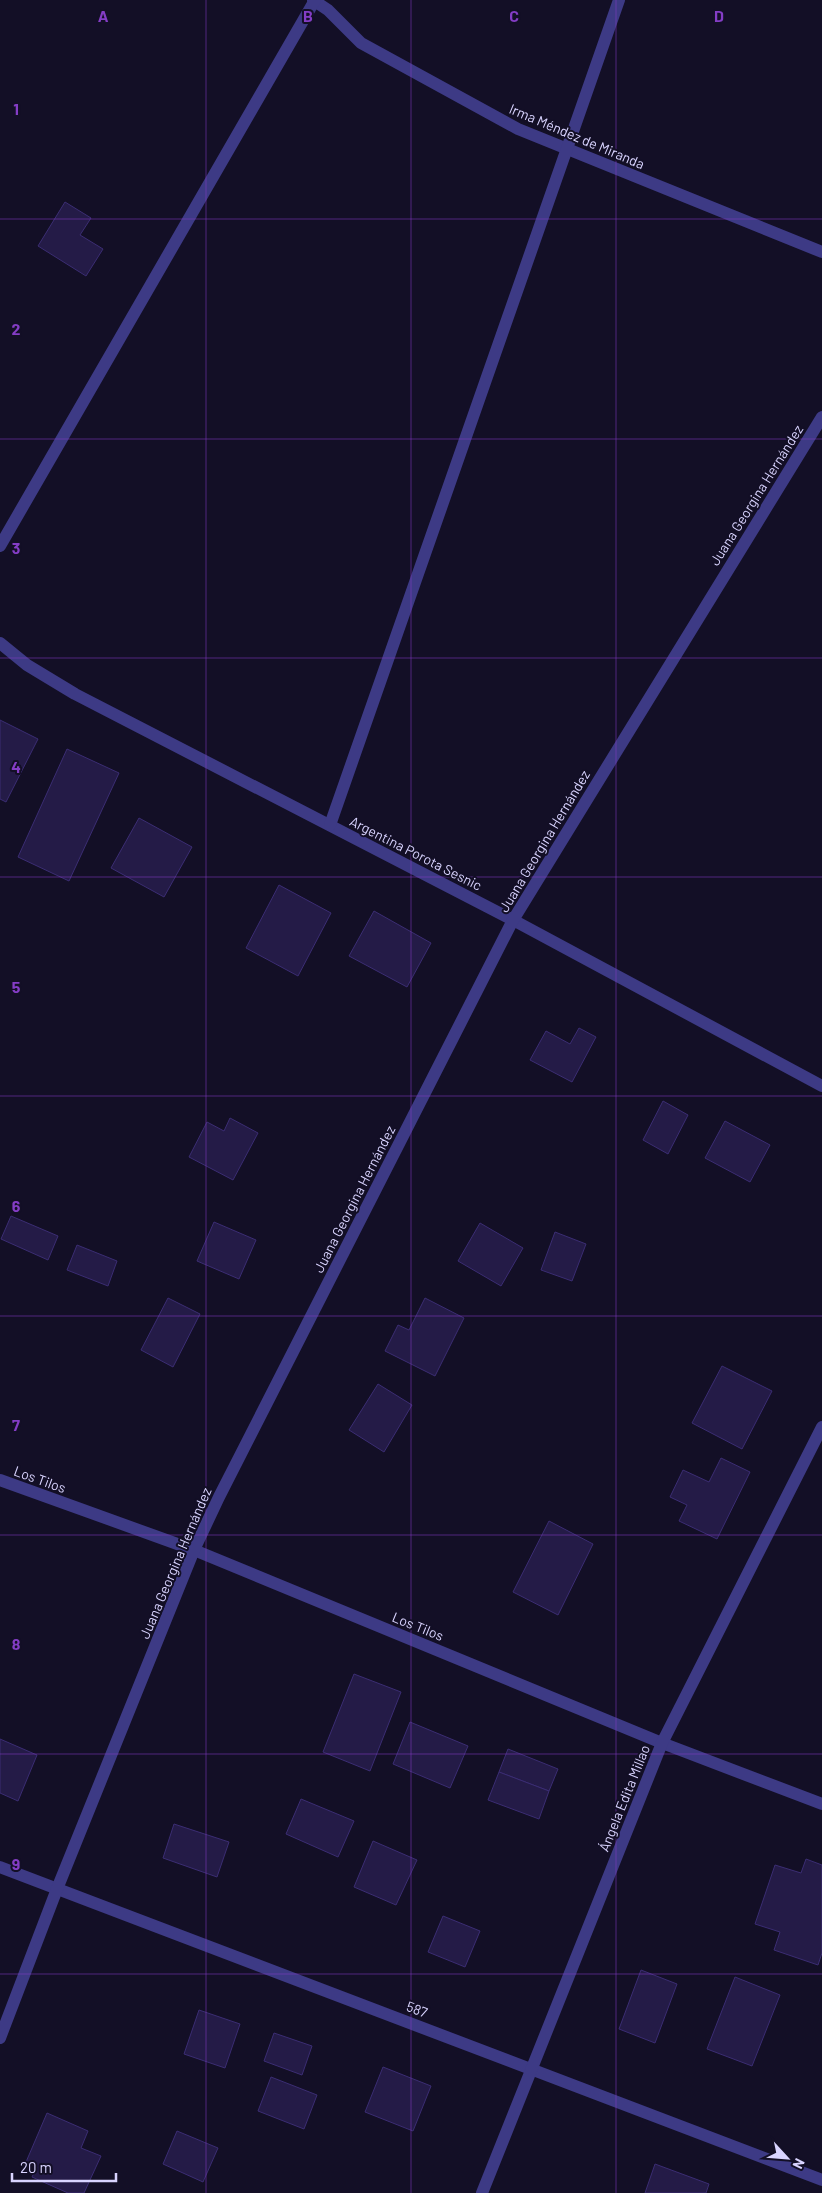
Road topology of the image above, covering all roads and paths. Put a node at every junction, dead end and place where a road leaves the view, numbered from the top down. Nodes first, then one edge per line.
1 (314, 0) edge
2 (619, 0) edge
3 (566, 150) junction
4 (822, 252) edge
5 (822, 418) edge
6 (0, 546) edge
7 (0, 643) edge
8 (330, 825) junction
9 (513, 920) junction
10 (822, 1086) edge
11 (822, 1427) edge
12 (0, 1480) edge
13 (194, 1550) junction
14 (662, 1743) junction
15 (822, 1804) edge
16 (0, 1867) edge
17 (57, 1889) junction
18 (0, 2038) edge
19 (531, 2068) junction
20 (822, 2180) edge
21 (482, 2193) edge

1 - 3 street, Irma Méndez de Miranda
1 - 6 street
2 - 3 street
3 - 4 street, Irma Méndez de Miranda
3 - 8 street
5 - 9 street, Juana Georgina Hernández
7 - 8 street, Argentina Porota Sesnic
8 - 9 street, Argentina Porota Sesnic
9 - 10 street, Argentina Porota Sesnic
9 - 13 street, Juana Georgina Hernández
11 - 14 street, Ángela Edita Millao
12 - 13 street, Los Tilos
13 - 14 street, Los Tilos
13 - 17 street, Juana Georgina Hernández
14 - 15 street, Los Tilos
14 - 19 street, Ángela Edita Millao
16 - 17 street, 587
17 - 18 street, Juana Georgina Hernández
17 - 19 street, 587
19 - 20 street, 587
19 - 21 street, Ángela Edita Millao

